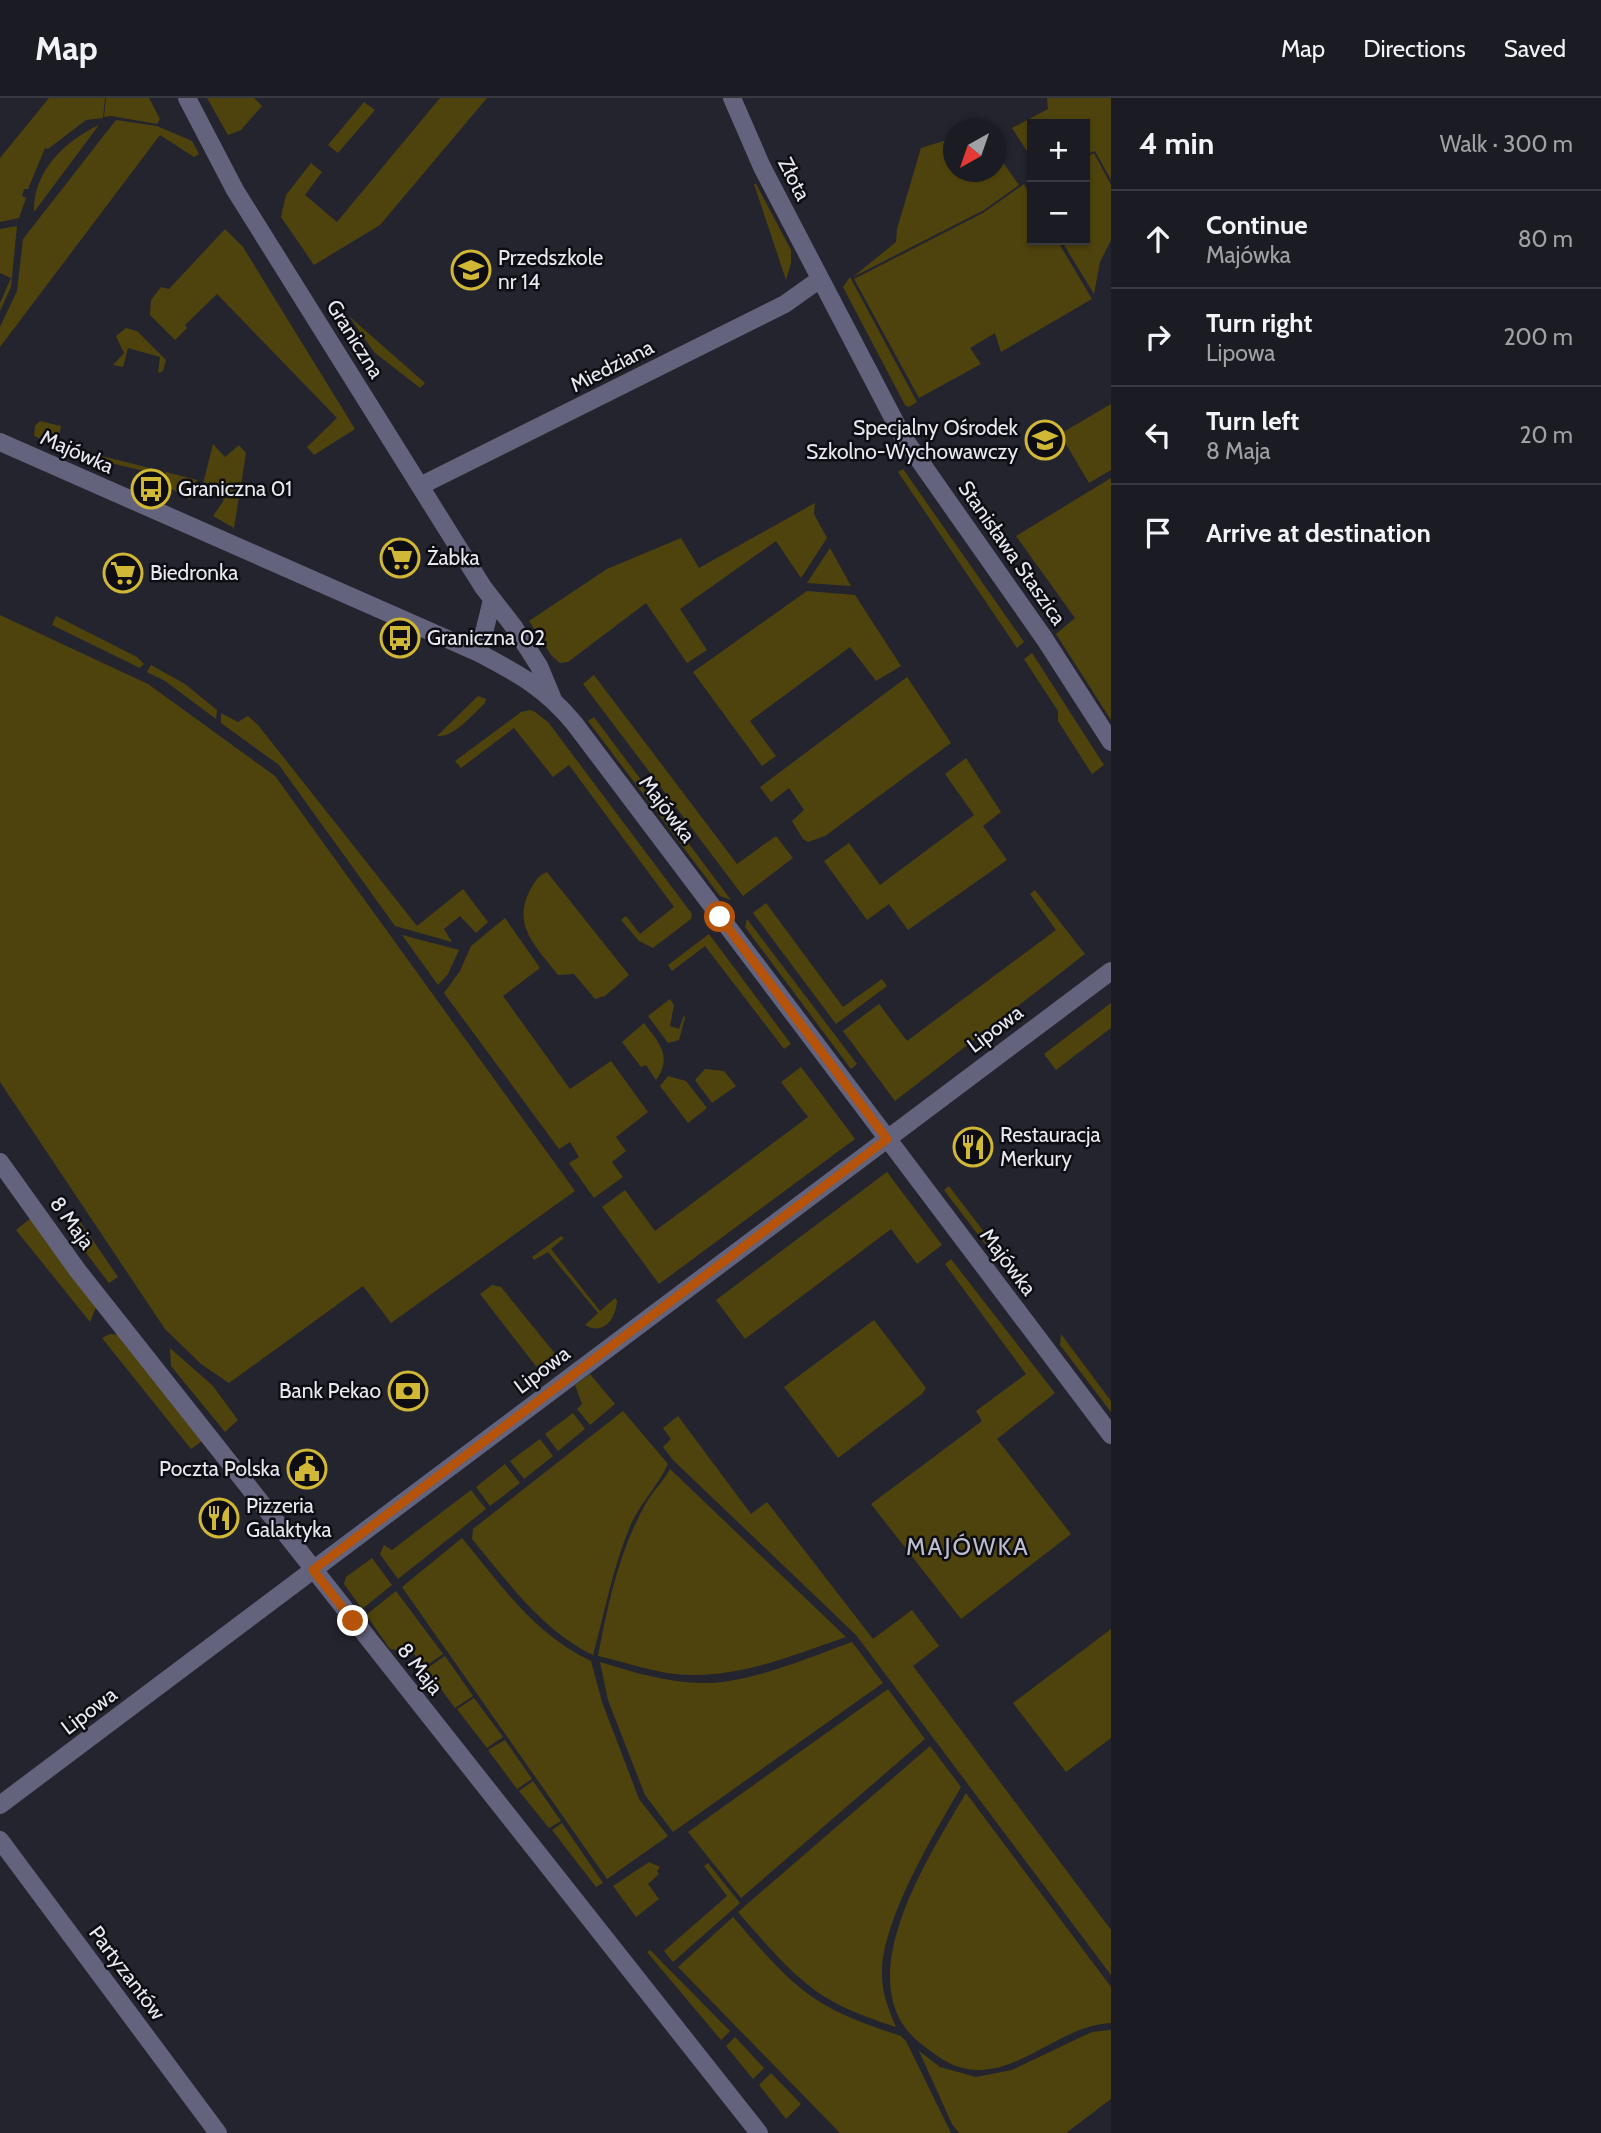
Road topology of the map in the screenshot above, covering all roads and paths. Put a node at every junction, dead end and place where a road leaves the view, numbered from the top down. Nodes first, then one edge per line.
1 (187, 98) edge
2 (732, 98) edge
3 (820, 279) junction
4 (0, 442) edge
5 (420, 486) junction
6 (492, 600) junction
7 (480, 653) junction
8 (552, 697) junction
9 (1111, 741) edge
10 (1111, 971) edge
11 (887, 1139) junction
12 (0, 1162) edge
13 (1111, 1435) edge
14 (313, 1570) junction
15 (0, 1805) edge
16 (0, 1840) edge
17 (218, 2133) edge
18 (759, 2133) edge

1 - 5 street, Graniczna
2 - 3 street, Złota
3 - 5 street, Miedziana
3 - 9 street, Stanisława Staszica
4 - 7 street, Majówka
5 - 6 street, Graniczna
6 - 7 street
6 - 8 street, Graniczna
7 - 8 street, Majówka
8 - 11 street, Majówka
10 - 11 street, Lipowa
11 - 13 street, Majówka
11 - 14 street, Lipowa
12 - 14 street, 8 Maja
14 - 15 street, Lipowa
14 - 18 street, 8 Maja
16 - 17 street, Partyzantów

